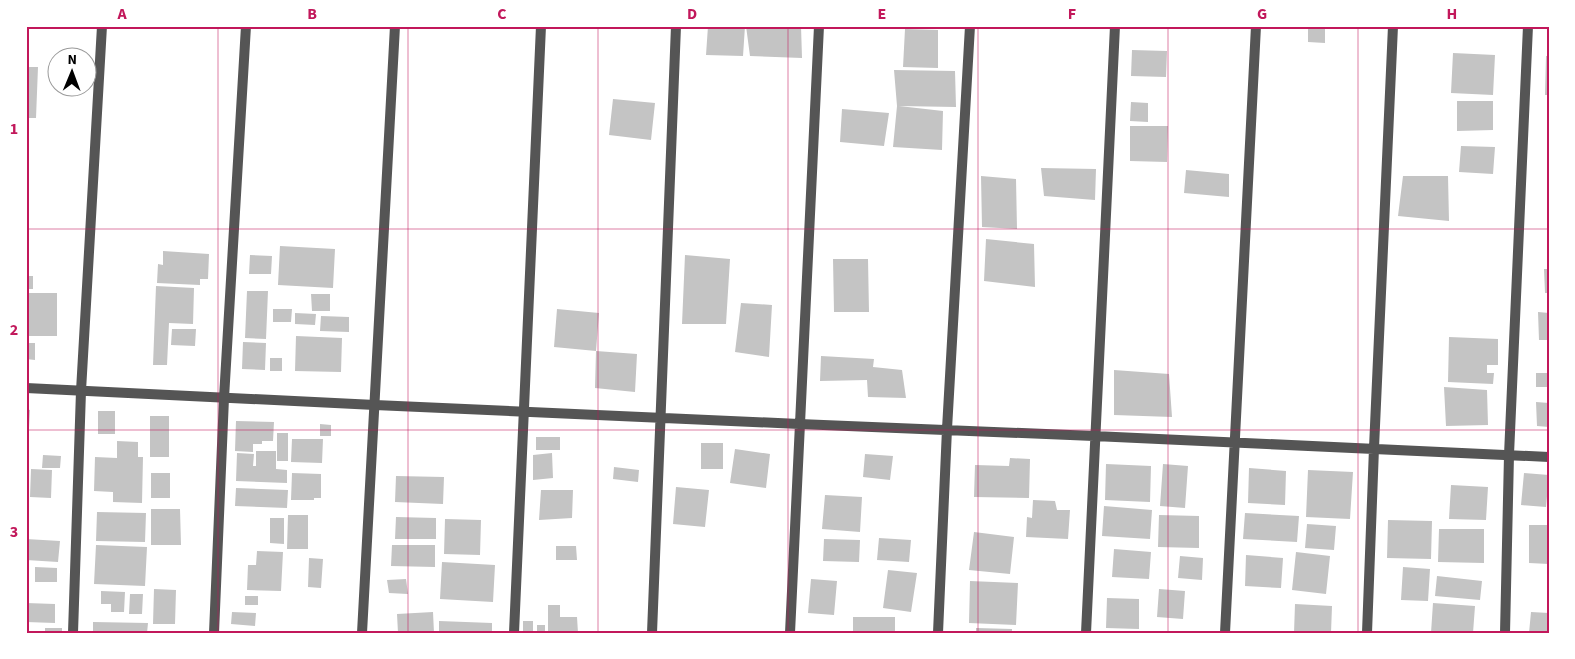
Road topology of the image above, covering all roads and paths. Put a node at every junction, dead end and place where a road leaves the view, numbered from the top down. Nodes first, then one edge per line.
1 (102, 26) edge
2 (246, 26) edge
3 (395, 26) edge
4 (541, 26) edge
5 (676, 26) edge
6 (819, 26) edge
7 (970, 26) edge
8 (1115, 26) edge
9 (1256, 26) edge
10 (1393, 26) edge
11 (1528, 26) edge
12 (26, 388) edge
13 (81, 391) junction
14 (224, 398) junction
15 (375, 405) junction
16 (524, 411) junction
17 (661, 418) junction
18 (799, 424) junction
19 (947, 429) junction
20 (1094, 436) junction
21 (1236, 442) junction
22 (1374, 448) junction
23 (1509, 455) junction
24 (1549, 457) edge
25 (73, 633) edge
26 (214, 633) edge
27 (362, 633) edge
28 (514, 633) edge
29 (652, 633) edge
30 (790, 633) edge
31 (938, 633) edge
32 (1086, 633) edge
33 (1225, 633) edge
34 (1368, 633) edge
35 (1505, 633) edge

1 - 13 street
2 - 14 street
3 - 15 street
4 - 16 street
5 - 17 street
6 - 18 street
7 - 19 street
8 - 20 street
9 - 21 street
10 - 22 street
11 - 23 street
12 - 13 street
13 - 14 street
13 - 25 street
14 - 15 street
14 - 26 street
15 - 16 street
15 - 27 street
16 - 17 street
16 - 28 street
17 - 18 street
17 - 29 street
18 - 19 street
18 - 30 street
19 - 20 street
19 - 31 street
20 - 21 street
20 - 32 street
21 - 22 street
21 - 33 street
22 - 23 street
22 - 34 street
23 - 24 street
23 - 35 street

